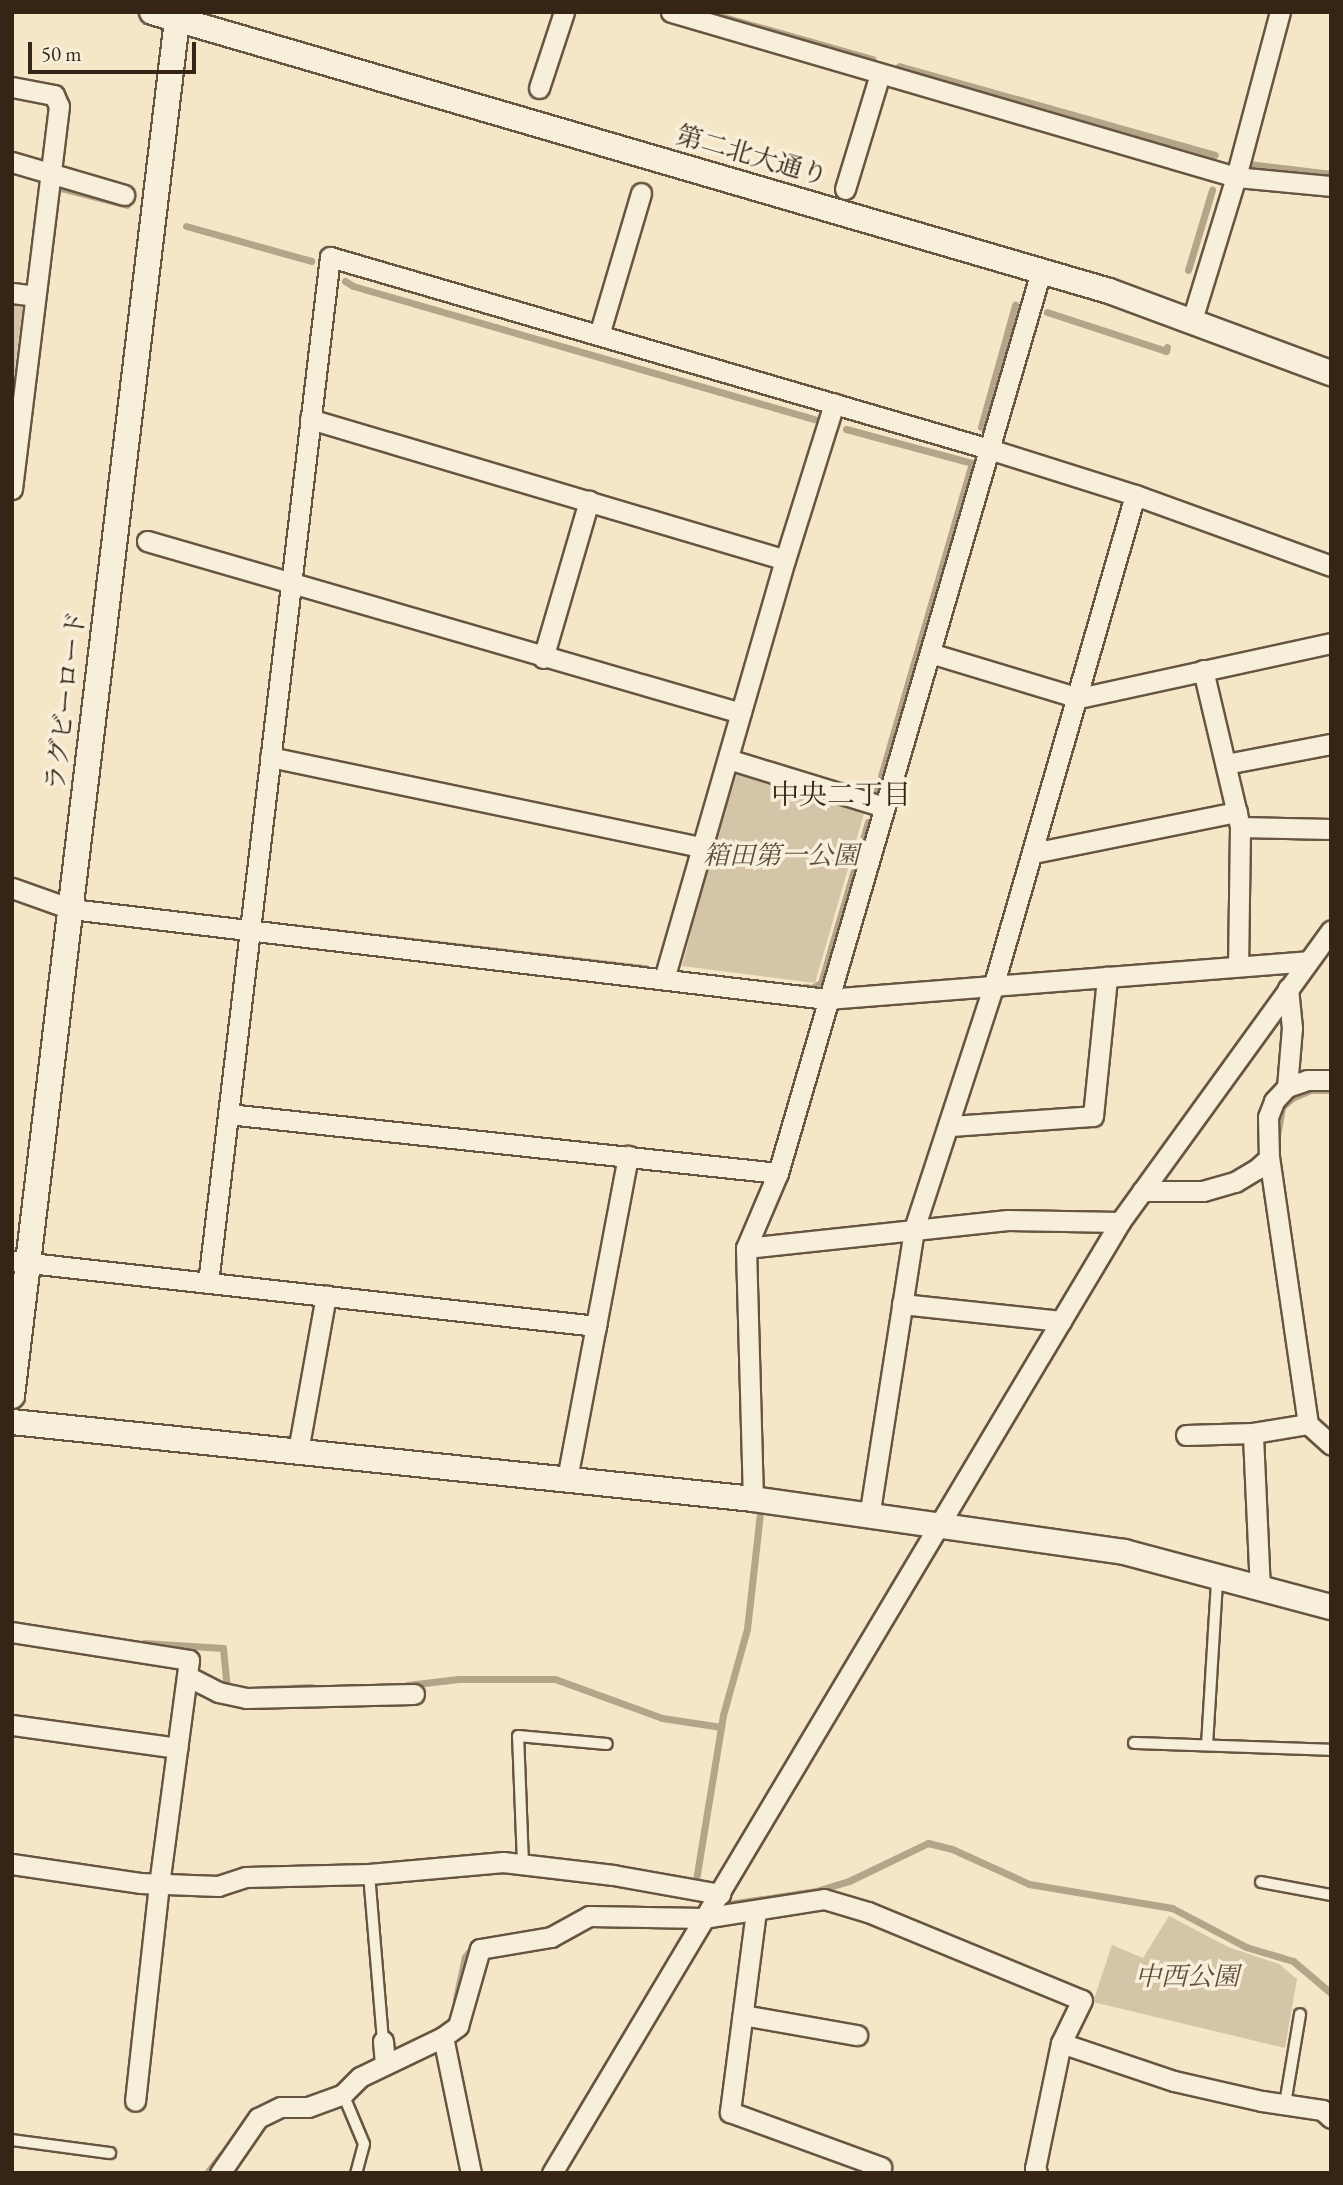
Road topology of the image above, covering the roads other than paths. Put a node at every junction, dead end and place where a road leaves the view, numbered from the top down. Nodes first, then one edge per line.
1 (152, 12) edge
2 (564, 12) edge
3 (671, 12) edge
4 (1280, 12) edge
5 (178, 16) edge
6 (880, 75) junction
7 (12, 87) edge
8 (539, 88) dead end
9 (12, 162) edge
10 (49, 172) junction
11 (1236, 177) junction
12 (1331, 186) edge
13 (845, 189) dead end
14 (641, 193) dead end
15 (124, 195) dead end
16 (1041, 271) junction
17 (12, 293) edge
18 (36, 296) junction
19 (1192, 320) junction
20 (599, 335) junction
21 (1331, 373) edge
22 (834, 404) junction
23 (310, 419) junction
24 (989, 449) junction
25 (12, 489) edge
26 (1135, 495) junction
27 (589, 501) junction
28 (147, 541) dead end
29 (785, 560) junction
30 (1331, 566) edge
31 (291, 583) junction
32 (1331, 643) edge
33 (930, 653) junction
34 (543, 658) junction
35 (1203, 670) junction
36 (1079, 698) junction
37 (741, 713) junction
38 (1331, 744) edge
39 (270, 757) junction
40 (727, 759) junction
41 (1226, 764) junction
42 (884, 807) junction
43 (1238, 820) junction
44 (1331, 829) edge
45 (702, 847) junction
46 (1033, 853) junction
47 (12, 888) edge
48 (71, 909) junction
49 (249, 930) junction
50 (1331, 930) edge
51 (1307, 961) junction
52 (1238, 965) junction
53 (1107, 977) junction
54 (664, 979) junction
55 (993, 987) junction
56 (1288, 988) junction
57 (827, 999) junction
58 (1331, 1080) edge
59 (1287, 1087) junction
60 (228, 1114) junction
61 (950, 1126) junction
62 (628, 1156) junction
63 (1269, 1158) junction
64 (778, 1173) junction
65 (1142, 1191) junction
66 (1120, 1222) junction
67 (914, 1229) junction
68 (747, 1248) junction
69 (20, 1262) edge
70 (208, 1283) junction
71 (326, 1295) junction
72 (902, 1304) junction
73 (1061, 1321) junction
74 (596, 1326) junction
75 (12, 1396) edge
76 (12, 1422) edge
77 (1308, 1424) junction
78 (1254, 1433) junction
79 (1185, 1435) dead end
80 (1331, 1445) edge
81 (298, 1451) junction
82 (567, 1479) junction
83 (752, 1499) junction
84 (869, 1517) junction
85 (936, 1528) junction
86 (1217, 1580) junction
87 (1260, 1590) junction
88 (1331, 1607) edge
89 (12, 1632) edge
90 (187, 1676) junction
91 (414, 1693) dead end
92 (12, 1725) edge
93 (1134, 1743) dead end
94 (607, 1744) dead end
95 (1207, 1745) junction
96 (177, 1748) junction
97 (1331, 1750) edge
98 (12, 1864) edge
99 (523, 1864) junction
100 (369, 1874) junction
101 (1261, 1882) dead end
102 (159, 1884) junction
103 (720, 1894) junction
104 (1331, 1895) edge
105 (756, 1911) junction
106 (704, 1917) junction
107 (1300, 2014) dead end
108 (743, 2015) junction
109 (857, 2035) dead end
110 (443, 2037) junction
111 (383, 2040) joint
112 (1060, 2043) junction
113 (385, 2062) junction
114 (342, 2094) junction
115 (135, 2101) dead end
116 (1285, 2104) junction
117 (1331, 2118) edge
118 (12, 2140) edge
119 (110, 2153) dead end
120 (881, 2167) dead end
121 (219, 2173) edge
122 (356, 2173) edge
123 (471, 2173) edge
124 (552, 2173) edge
125 (1037, 2173) edge

1 - 5 street, 第二北大通り
2 - 8 street
3 - 6 street
4 - 11 street
5 - 16 street, 第二北大通り
5 - 48 street, ラグビーロード
6 - 11 street
6 - 13 street
7 - 10 street
9 - 10 street
10 - 15 street
10 - 18 street
11 - 12 street
11 - 19 street
14 - 20 street
16 - 19 street, 第二北大通り
16 - 24 street
17 - 18 street
18 - 25 street
19 - 21 street, 第二北大通り
20 - 22 street
20 - 23 street
22 - 24 street
22 - 29 street
23 - 27 street
23 - 31 street
24 - 26 street
24 - 33 street
26 - 30 street
26 - 36 street
27 - 29 street
27 - 34 street
28 - 31 street
29 - 37 street
31 - 34 street
31 - 39 street
32 - 35 street
33 - 36 street
33 - 42 street
34 - 37 street
35 - 36 street
35 - 41 street
36 - 46 street
37 - 40 street
38 - 41 street
39 - 45 street
39 - 49 street
40 - 42 street
40 - 45 street
41 - 43 street
42 - 57 street
43 - 44 street
43 - 46 street
43 - 52 street
45 - 54 street
46 - 55 street
47 - 48 street
48 - 49 street
48 - 69 street, ラグビーロード
49 - 54 street
49 - 60 street
50 - 51 street
51 - 52 street
51 - 56 street
52 - 53 street
53 - 55 street
53 - 61 street
54 - 57 street
55 - 57 street
55 - 61 street
56 - 59 street
56 - 65 street
57 - 64 street
58 - 59 street
59 - 63 street
60 - 62 street
60 - 70 street
61 - 67 street
62 - 64 street
62 - 74 street
63 - 65 street
63 - 77 street
64 - 68 street
65 - 66 street
66 - 67 street
66 - 73 street
67 - 68 street
67 - 72 street
68 - 83 street
69 - 70 street
69 - 75 street, ラグビーロード
70 - 71 street
71 - 74 street
71 - 81 street
72 - 73 street
72 - 84 street
73 - 85 street
74 - 82 street
76 - 81 street
77 - 78 street
77 - 80 street
78 - 79 street
78 - 87 street
81 - 82 street
82 - 83 street
83 - 84 street
84 - 85 street
85 - 86 street
85 - 103 street
86 - 87 street
86 - 95 lane
87 - 88 street
89 - 90 street
90 - 91 street
90 - 96 street
92 - 96 street
93 - 95 lane
94 - 99 lane
95 - 97 lane
96 - 102 street
98 - 102 street
99 - 100 street
99 - 103 street
100 - 102 street
100 - 111 lane
101 - 104 lane
102 - 115 street
103 - 106 street
105 - 106 street
105 - 108 street
105 - 112 street
106 - 110 street
106 - 124 street
107 - 116 lane
108 - 109 street
108 - 120 street
110 - 113 street
110 - 123 street
111 - 113 street
112 - 116 street
112 - 125 street
113 - 114 street
114 - 121 street
114 - 122 lane
116 - 117 street
118 - 119 lane

